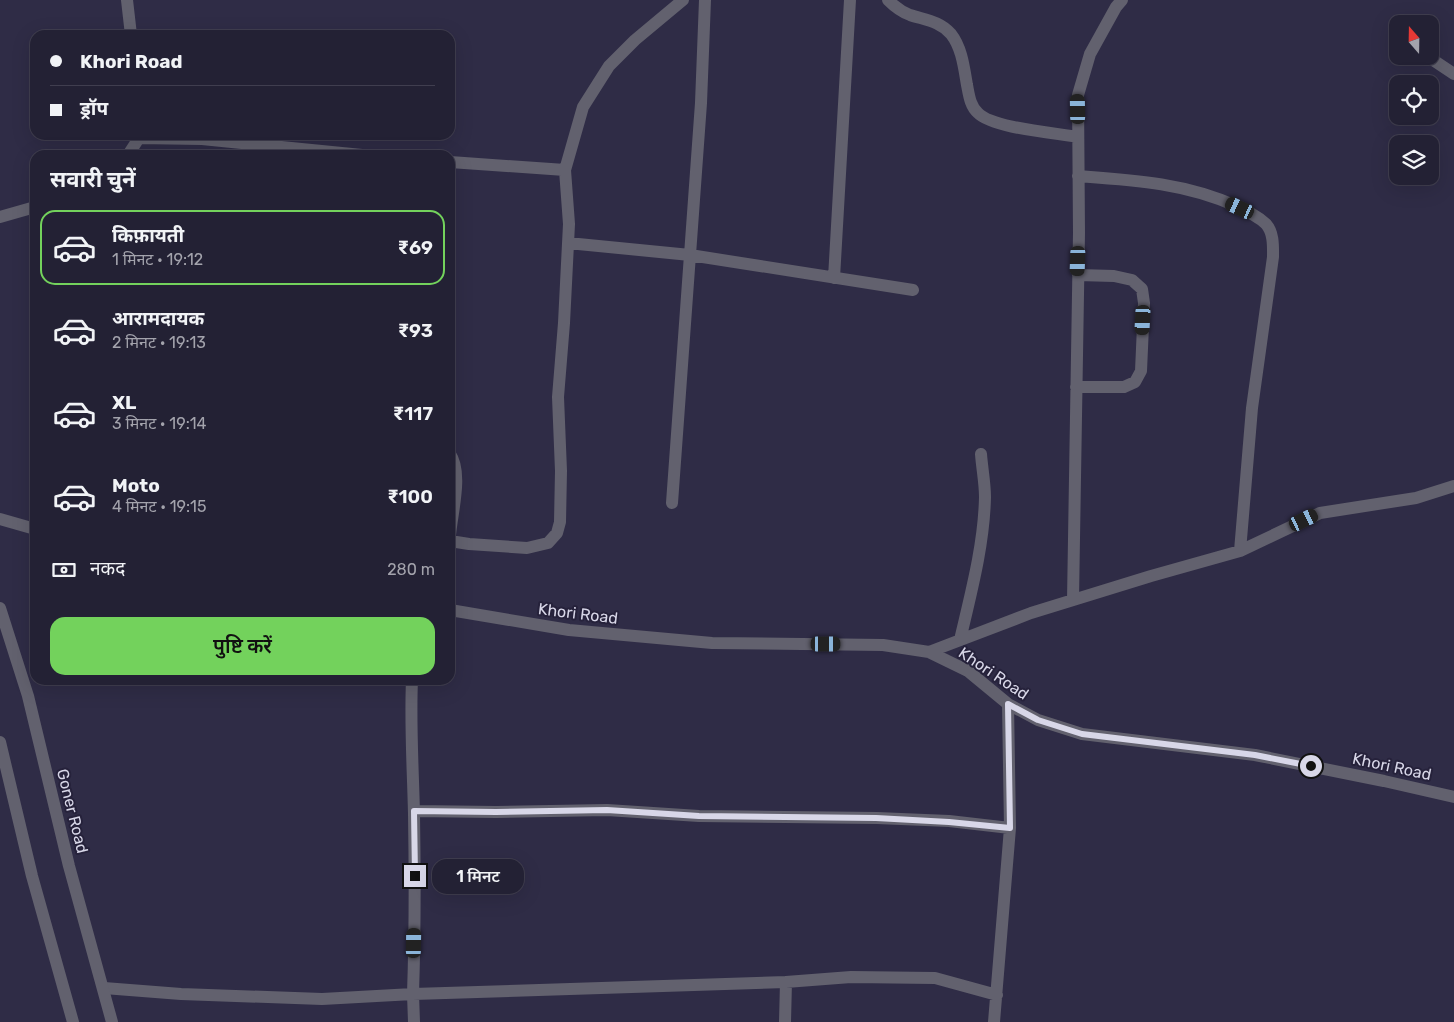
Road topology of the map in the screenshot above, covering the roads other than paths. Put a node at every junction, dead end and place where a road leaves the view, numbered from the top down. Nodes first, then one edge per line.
1 (127, 0) edge
2 (684, 0) edge
3 (705, 0) edge
4 (850, 0) edge
5 (888, 0) edge
6 (1122, 0) edge
7 (130, 30) edge
8 (1439, 64) edge
9 (1454, 74) edge
10 (1078, 137) junction
11 (212, 140) edge
12 (312, 150) edge
13 (455, 162) edge
14 (565, 170) junction
15 (1078, 176) junction
16 (30, 208) edge
17 (0, 217) edge
18 (568, 242) junction
19 (690, 255) junction
20 (1078, 275) junction
21 (834, 278) junction
22 (912, 290) dead end
23 (1076, 387) junction
24 (980, 454) dead end
25 (455, 461) edge
26 (1454, 486) edge
27 (455, 494) edge
28 (672, 503) dead end
29 (0, 519) edge
30 (30, 528) edge
31 (455, 542) edge
32 (1240, 552) junction
33 (1073, 600) junction
34 (0, 608) edge
35 (455, 611) edge
36 (960, 640) junction
37 (929, 652) junction
38 (412, 685) edge
39 (1008, 704) junction
40 (0, 742) edge
41 (1454, 797) edge
42 (414, 811) junction
43 (1010, 828) junction
44 (786, 982) junction
45 (104, 988) junction
46 (413, 994) junction
47 (996, 995) junction
48 (73, 1022) edge
49 (112, 1022) edge
50 (414, 1022) edge
51 (785, 1022) edge
52 (994, 1022) edge

1 - 7 street
2 - 14 street
3 - 19 street
4 - 21 street
5 - 10 street
6 - 10 street
8 - 9 street
10 - 15 street
11 - 12 street
13 - 14 street
14 - 18 street
15 - 20 street
15 - 32 street
16 - 17 street
18 - 19 street
18 - 31 street
19 - 21 street
19 - 28 street
20 - 23 street
20 - 23 street
21 - 22 street
23 - 33 street
24 - 36 street
25 - 27 street
26 - 32 street
29 - 30 street
32 - 33 street
33 - 36 street
34 - 45 street, Goner Road
35 - 37 street, Khori Road
36 - 37 street
37 - 39 street, Khori Road
38 - 42 street
39 - 41 street, Khori Road
39 - 43 street
40 - 48 street
42 - 43 street
42 - 46 street
43 - 47 street
44 - 46 street
44 - 47 street
44 - 51 street
45 - 46 street
45 - 49 street, Goner Road
46 - 50 street
47 - 52 street

